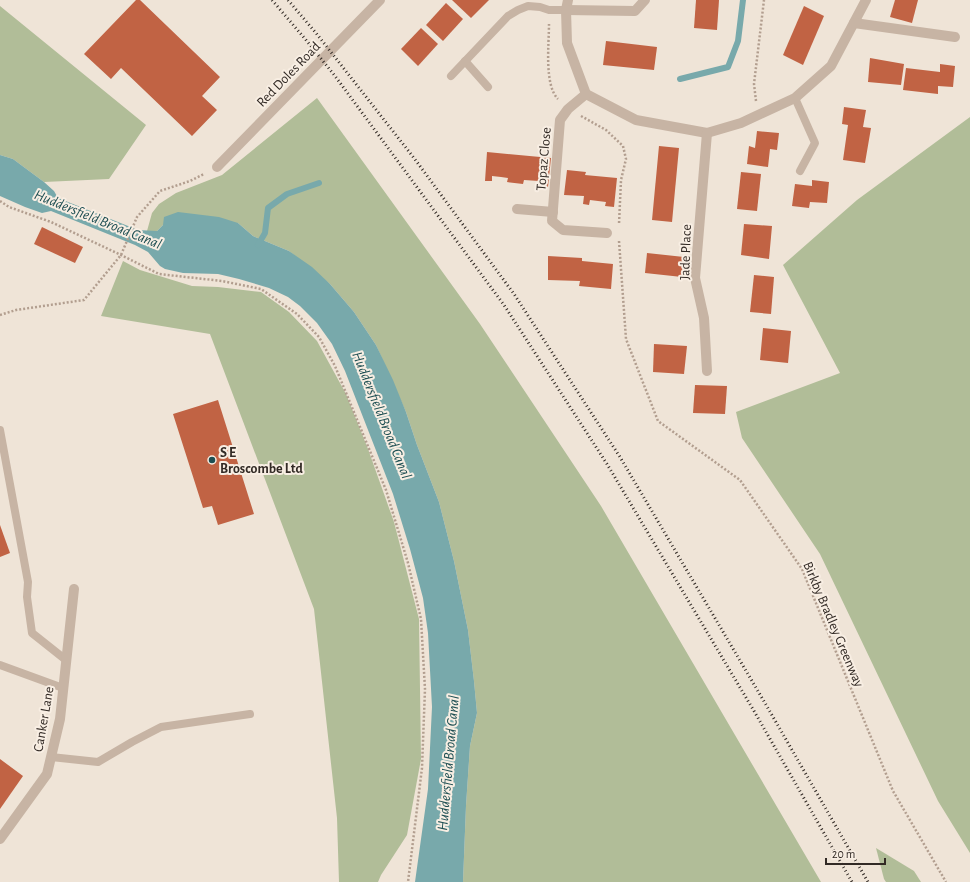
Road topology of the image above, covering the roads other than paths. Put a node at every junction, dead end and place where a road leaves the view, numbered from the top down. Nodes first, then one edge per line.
1 (380, 0) edge
2 (568, 0) edge
3 (645, 0) edge
4 (866, 0) edge
5 (566, 10) junction
6 (854, 23) junction
7 (955, 37) dead end
8 (465, 62) junction
9 (451, 76) dead end
10 (488, 86) dead end
11 (586, 94) junction
12 (795, 98) junction
13 (707, 133) junction
14 (217, 167) road end
15 (800, 171) dead end
16 (516, 209) dead end
17 (553, 212) junction
18 (607, 233) dead end
19 (707, 372) dead end
20 (0, 430) edge
21 (74, 589) dead end
22 (66, 660) junction
23 (0, 665) edge
24 (63, 688) junction
25 (250, 714) dead end
26 (51, 757) junction
27 (0, 839) edge

1 - 14 street, Red Doles Road
2 - 5 street
3 - 5 street
4 - 6 street
5 - 8 lane
5 - 11 street
6 - 7 street
6 - 12 street
8 - 9 lane
8 - 10 lane
11 - 13 street
11 - 17 street, Topaz Close
12 - 13 street
12 - 15 lane
13 - 19 street, Jade Place
16 - 17 street, Topaz Close
17 - 18 street, Topaz Close
20 - 22 lane
21 - 22 street, Canker Lane
22 - 24 street, Canker Lane
23 - 24 lane
24 - 26 street, Canker Lane
25 - 26 lane
26 - 27 street, Canker Lane

